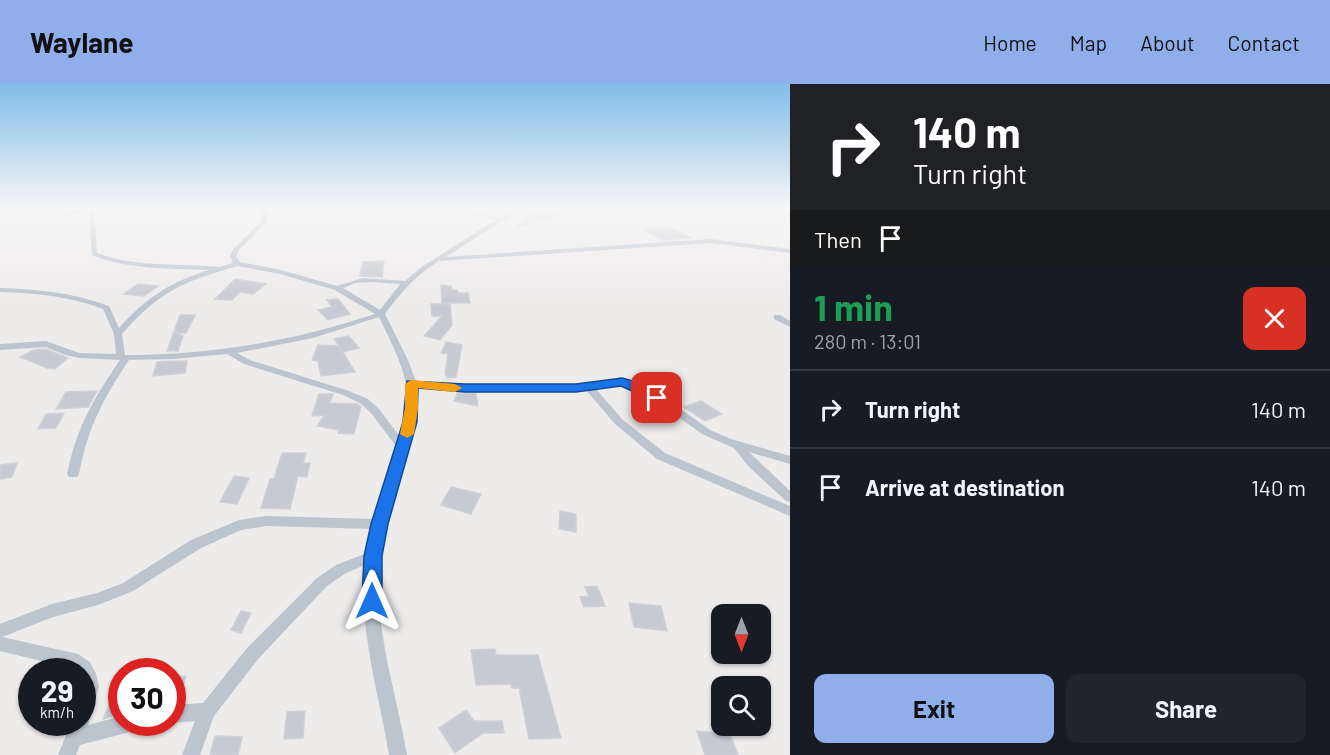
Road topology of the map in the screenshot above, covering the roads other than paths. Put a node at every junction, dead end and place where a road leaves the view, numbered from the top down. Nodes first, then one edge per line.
1 (93, 239) edge
2 (247, 239) edge
3 (469, 239) edge
4 (790, 251) edge
5 (438, 259) junction
6 (237, 264) junction
7 (222, 269) junction
8 (406, 283) junction
9 (338, 288) junction
10 (0, 290) edge
11 (381, 314) junction
12 (777, 317) dead end
13 (790, 325) edge
14 (118, 334) junction
15 (0, 347) edge
16 (230, 352) junction
17 (123, 358) junction
18 (411, 384) junction
19 (589, 387) junction
20 (738, 447) junction
21 (403, 448) junction
22 (790, 460) edge
23 (73, 474) dead end
24 (790, 498) edge
25 (790, 511) edge
26 (380, 524) junction
27 (373, 556) junction
28 (0, 631) edge
29 (0, 644) edge
30 (61, 658) edge
31 (207, 711) junction
32 (186, 713) edge
33 (108, 729) edge
34 (74, 739) edge
35 (191, 755) edge
36 (398, 755) edge

1 - 7 street
2 - 6 street
3 - 5 street
4 - 5 street
5 - 8 street
6 - 7 street
6 - 9 street
7 - 14 street
8 - 9 street
8 - 11 street
9 - 11 street
10 - 14 street
11 - 16 street
11 - 18 street
12 - 13 street
14 - 17 street
15 - 17 street
16 - 17 street
16 - 21 street
17 - 23 street
18 - 19 street
18 - 21 street
19 - 20 street
19 - 25 street
20 - 22 street
20 - 24 street
21 - 26 street
26 - 27 street
26 - 28 street
27 - 31 street
27 - 36 street
29 - 30 street
31 - 32 street
31 - 35 street
33 - 34 street

